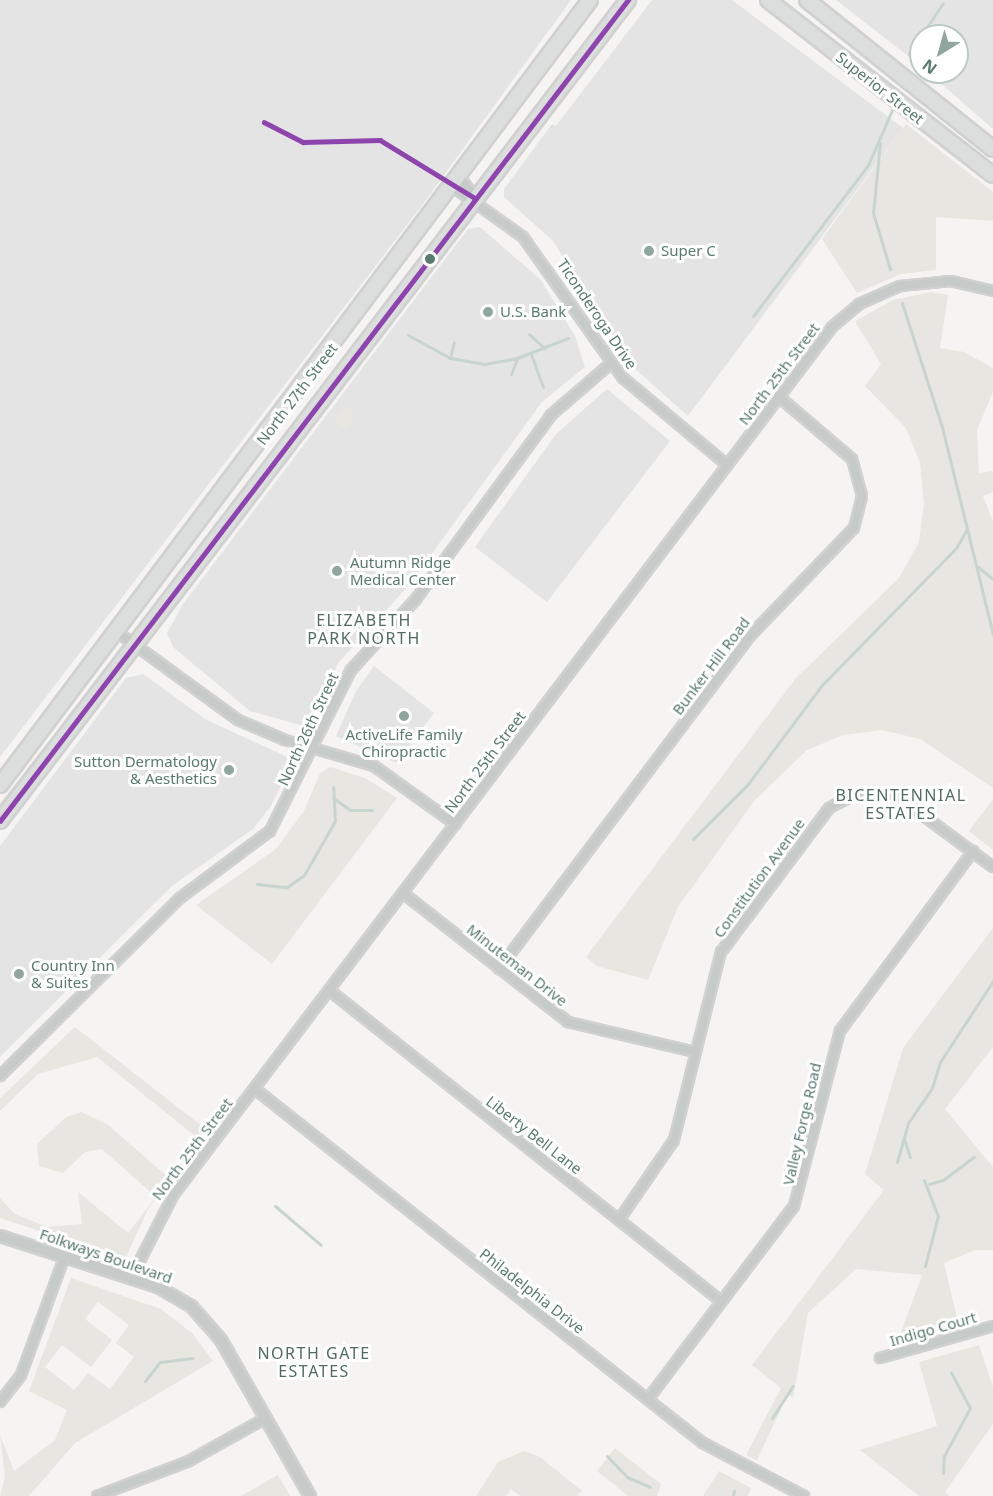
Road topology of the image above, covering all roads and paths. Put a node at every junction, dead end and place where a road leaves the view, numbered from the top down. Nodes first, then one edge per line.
1 (590, 0) edge
2 (628, 0) edge
3 (768, 0) edge
4 (807, 0) edge
5 (993, 149) edge
6 (993, 175) edge
7 (457, 182) junction
8 (475, 198) junction
9 (993, 291) edge
10 (611, 363) junction
11 (778, 396) junction
12 (727, 465) junction
13 (120, 627) junction
14 (135, 643) junction
15 (315, 749) junction
16 (0, 785) edge
17 (0, 821) edge
18 (455, 824) junction
19 (973, 850) junction
20 (993, 867) edge
21 (403, 893) junction
22 (499, 969) junction
23 (329, 990) junction
24 (695, 1052) junction
25 (0, 1076) edge
26 (255, 1089) junction
27 (619, 1220) junction
28 (0, 1236) edge
29 (64, 1258) junction
30 (131, 1278) junction
31 (722, 1301) junction
32 (993, 1326) edge
33 (880, 1358) dead end
34 (648, 1399) junction
35 (0, 1402) edge
36 (267, 1418) junction
37 (97, 1496) edge
38 (310, 1496) edge
39 (804, 1496) edge

1 - 7 main road, North 27th Street
2 - 8 main road, North 27th Street
3 - 6 main road, Superior Street
4 - 5 main road, Superior Street
7 - 8 street, Ticonderoga Drive
7 - 13 main road, North 27th Street
8 - 10 street, Ticonderoga Drive
8 - 14 main road, North 27th Street
9 - 11 street, North 25th Street
10 - 12 street, Ticonderoga Drive
10 - 15 street, North 26th Street
11 - 12 street, North 25th Street
11 - 22 street, Bunker Hill Road
12 - 18 street, North 25th Street
13 - 14 street
13 - 16 main road, North 27th Street
14 - 15 street
14 - 17 main road, North 27th Street
15 - 18 street
15 - 25 street, North 26th Street
18 - 21 street, North 25th Street
19 - 20 street, Constitution Avenue
19 - 24 street, Constitution Avenue
19 - 31 street, Valley Forge Road
21 - 22 street, Minuteman Drive
21 - 23 street, North 25th Street
22 - 24 street, Minuteman Drive
23 - 26 street, North 25th Street
23 - 27 street, Liberty Bell Lane
24 - 27 street, Constitution Avenue
26 - 30 street, North 25th Street
26 - 34 street, Philadelphia Drive
27 - 31 street, Liberty Bell Lane
28 - 29 street, Folkways Boulevard
29 - 30 street, Folkways Boulevard
29 - 35 street
30 - 36 street, Folkways Boulevard
31 - 34 street, Valley Forge Road
32 - 33 street, Indigo Court
34 - 39 street, Philadelphia Drive
36 - 37 street
36 - 38 street, Folkways Boulevard

